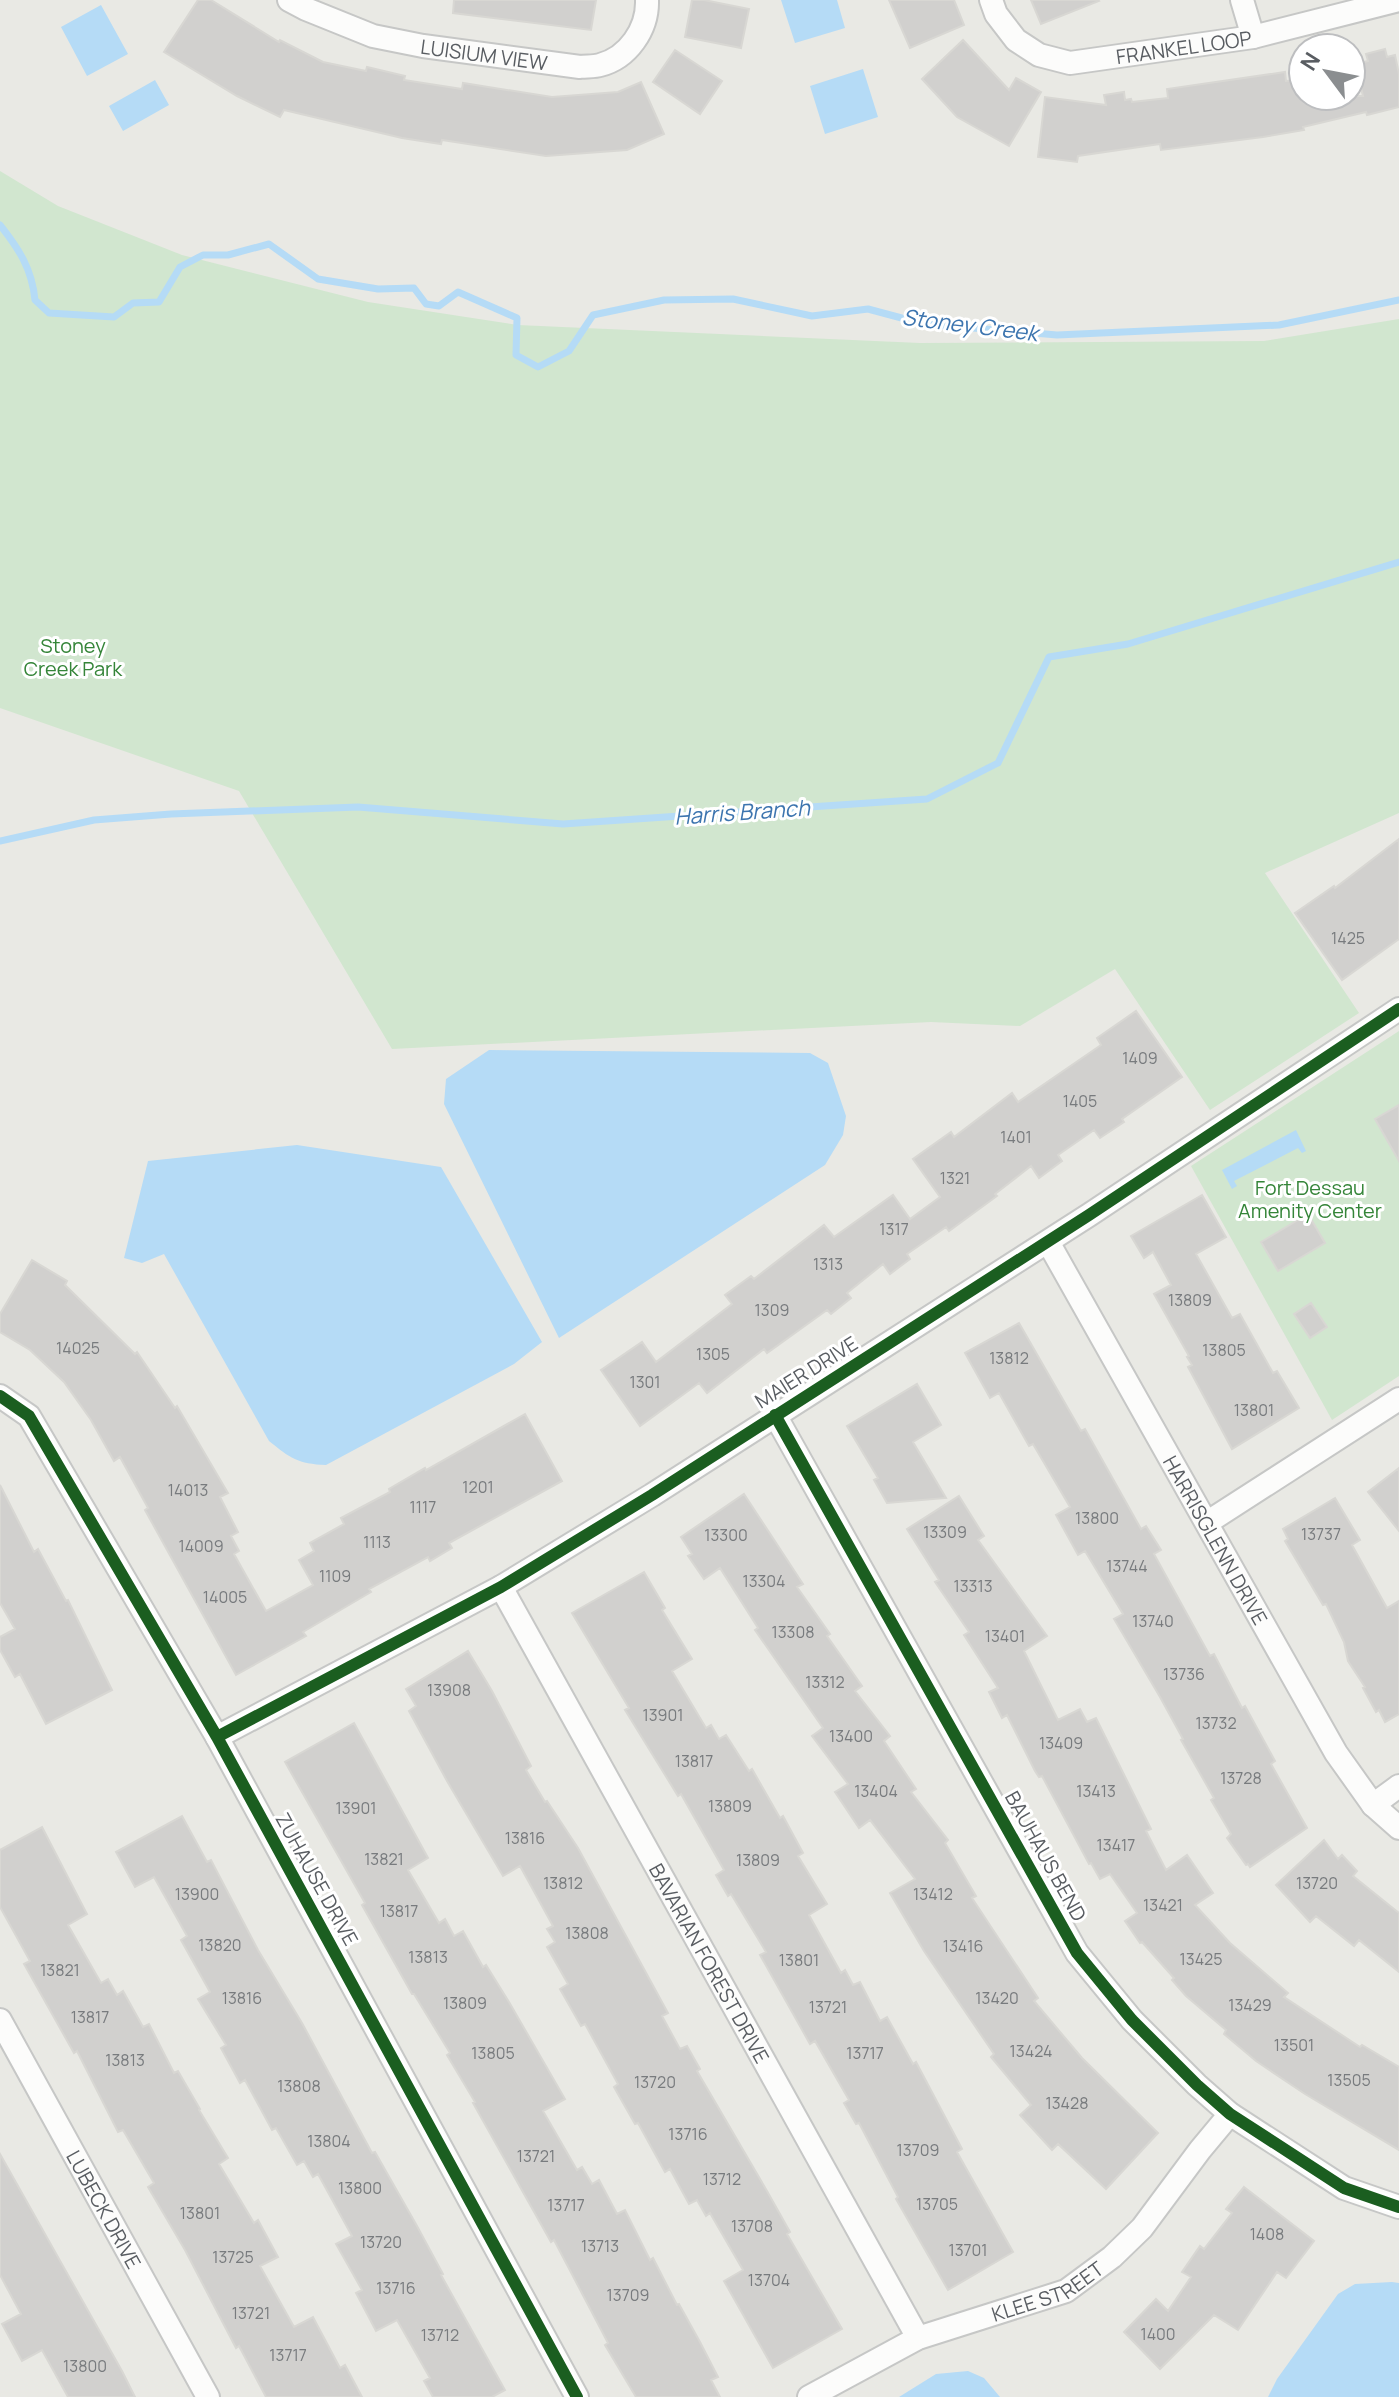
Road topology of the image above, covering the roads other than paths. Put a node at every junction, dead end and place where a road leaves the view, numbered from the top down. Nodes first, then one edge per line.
1 (289, 0) edge
2 (647, 0) edge
3 (991, 0) edge
4 (1242, 0) edge
5 (1399, 0) edge
6 (1253, 37) junction
7 (1399, 1009) edge
8 (1048, 1242) junction
9 (0, 1396) edge
10 (1399, 1399) edge
11 (775, 1415) junction
12 (1208, 1522) junction
13 (501, 1587) junction
14 (217, 1737) junction
15 (1399, 1786) edge
16 (1373, 1805) junction
17 (1399, 1828) edge
18 (0, 2020) edge
19 (1230, 2114) junction
20 (1399, 2207) edge
21 (918, 2338) junction
22 (208, 2397) edge
23 (577, 2397) edge
24 (809, 2397) edge

1 - 2 street, LUISIUM VIEW
3 - 6 street, FRANKEL LOOP
4 - 6 street
5 - 6 street, FRANKEL LOOP
7 - 8 street, MAIER DRIVE
8 - 11 street, MAIER DRIVE
8 - 12 street, HARRISGLENN DRIVE
9 - 14 street, ZUHAUSE DRIVE
10 - 12 street
11 - 13 street, MAIER DRIVE
11 - 19 street, BAUHAUS BEND
12 - 16 street, HARRISGLENN DRIVE
13 - 14 street, MAIER DRIVE
13 - 21 street, BAVARIAN FOREST DRIVE
14 - 23 street, ZUHAUSE DRIVE
15 - 16 street
16 - 17 street, HARRISGLENN DRIVE
18 - 22 street, LUBECK DRIVE
19 - 20 street, BAUHAUS BEND
19 - 21 street, KLEE STREET
21 - 24 street, KLEE STREET

